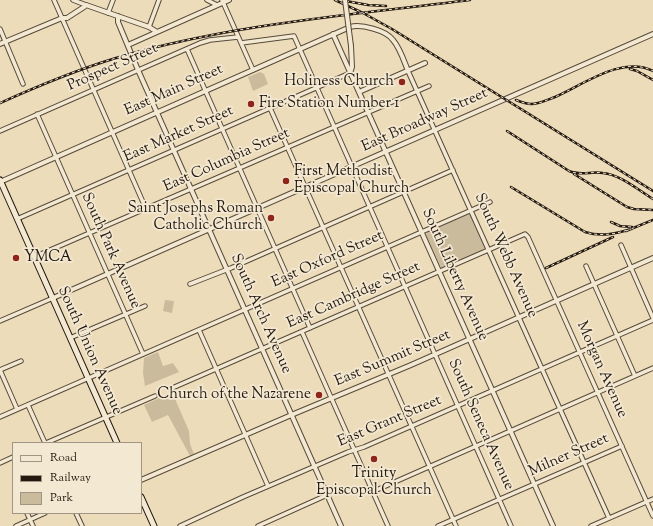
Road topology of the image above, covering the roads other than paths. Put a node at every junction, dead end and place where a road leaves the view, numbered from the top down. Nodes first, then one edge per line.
1 (54, 0) edge
2 (73, 0) edge
3 (112, 0) edge
4 (159, 0) edge
5 (207, 0) edge
6 (229, 0) edge
7 (345, 0) edge
8 (223, 1) edge
9 (86, 5) junction
10 (217, 5) junction
11 (108, 12) junction
12 (118, 16) junction
13 (62, 18) junction
14 (358, 26) joint
15 (149, 27) junction
16 (0, 29) edge
17 (157, 32) junction
18 (333, 34) junction
19 (653, 34) edge
20 (238, 37) junction
21 (6, 42) junction
22 (241, 43) junction
23 (0, 44) edge
24 (128, 45) junction
25 (187, 49) junction
26 (300, 49) junction
27 (426, 63) dead end
28 (138, 70) junction
29 (253, 70) junction
30 (408, 71) junction
31 (350, 73) junction
32 (23, 84) dead end
33 (429, 86) dead end
34 (317, 88) junction
35 (93, 90) junction
36 (205, 91) junction
37 (417, 91) junction
38 (359, 92) junction
39 (270, 108) junction
40 (157, 112) junction
41 (368, 112) junction
42 (37, 114) junction
43 (334, 127) junction
44 (222, 129) junction
45 (435, 130) junction
46 (0, 131) edge
47 (112, 132) junction
48 (288, 147) junction
49 (174, 150) junction
50 (386, 152) junction
51 (56, 157) junction
52 (352, 167) junction
53 (240, 168) junction
54 (129, 170) junction
55 (453, 170) junction
56 (0, 181) edge
57 (305, 187) junction
58 (192, 189) junction
59 (404, 192) junction
60 (73, 195) junction
61 (490, 202) dead end
62 (370, 207) junction
63 (257, 208) junction
64 (146, 209) junction
65 (471, 210) junction
66 (17, 219) junction
67 (323, 228) junction
68 (209, 229) junction
69 (422, 232) junction
70 (90, 233) junction
71 (525, 234) joint
72 (621, 245) dead end
73 (388, 247) junction
74 (275, 249) junction
75 (489, 250) junction
76 (34, 257) junction
77 (653, 258) edge
78 (586, 266) dead end
79 (341, 267) junction
80 (631, 268) junction
81 (227, 270) junction
82 (439, 272) junction
83 (108, 274) junction
84 (190, 284) dead end
85 (594, 284) junction
86 (406, 287) junction
87 (293, 289) junction
88 (52, 298) junction
89 (556, 300) junction
90 (145, 306) dead end
91 (359, 307) junction
92 (245, 310) junction
93 (126, 314) junction
94 (519, 317) junction
95 (653, 319) edge
96 (0, 321) edge
97 (310, 328) junction
98 (199, 330) junction
99 (302, 332) junction
100 (617, 336) junction
101 (70, 338) junction
102 (469, 339) junction
103 (262, 349) junction
104 (580, 353) junction
105 (143, 354) junction
106 (435, 354) junction
107 (21, 360) dead end
108 (653, 368) edge
109 (216, 369) junction
110 (0, 370) edge
111 (542, 370) junction
112 (388, 374) junction
113 (635, 376) junction
114 (88, 378) junction
115 (170, 389) dead end
116 (493, 391) junction
117 (598, 393) junction
118 (155, 396) dead end
119 (331, 398) junction
120 (28, 404) junction
121 (458, 406) junction
122 (18, 409) junction
123 (560, 410) junction
124 (291, 415) junction
125 (0, 417) edge
126 (105, 417) junction
127 (412, 427) junction
128 (510, 431) junction
129 (245, 435) junction
130 (45, 442) edge
131 (47, 442) edge
132 (117, 442) edge
133 (476, 446) junction
134 (622, 446) junction
135 (354, 451) junction
136 (12, 458) edge
137 (584, 462) junction
138 (0, 463) edge
139 (314, 467) junction
140 (430, 467) junction
141 (142, 480) edge
142 (534, 484) junction
143 (268, 486) junction
144 (372, 492) junction
145 (327, 495) junction
146 (142, 499) edge
147 (500, 499) junction
148 (653, 499) edge
149 (647, 501) junction
150 (28, 514) edge
151 (43, 514) edge
152 (76, 514) edge
153 (653, 516) edge
154 (609, 518) junction
155 (453, 519) junction
156 (30, 520) junction
157 (339, 525) edge
158 (16, 526) edge
159 (33, 526) edge
160 (82, 526) edge
161 (154, 526) edge
162 (180, 526) edge
163 (258, 526) edge
164 (388, 526) edge
165 (438, 526) edge
166 (456, 526) edge
167 (511, 526) edge
168 (553, 526) edge
169 (591, 526) edge

1 - 13 street
2 - 9 street
3 - 11 street
4 - 15 street
5 - 10 street
6 - 8 street
7 - 31 street, bridge
8 - 10 street
8 - 20 street
9 - 11 street
9 - 13 street
10 - 17 street
11 - 12 street
12 - 15 street
12 - 24 street, South Arch Avenue
13 - 21 street
13 - 35 street
14 - 18 street, East Main Street
14 - 30 street, South Webb Avenue
15 - 17 street
16 - 21 street
17 - 24 street
18 - 26 street, East Main Street
18 - 31 street, South Liberty Avenue
19 - 45 street, East Broadway Street
20 - 22 street
20 - 25 street, Prospect Street
21 - 23 street
21 - 32 street
22 - 26 street, South Seneca Avenue
22 - 29 street
24 - 28 street, South Arch Avenue
25 - 28 street, Prospect Street
25 - 36 street
26 - 29 street, East Main Street
26 - 34 street, South Seneca Avenue
27 - 30 street
28 - 35 street, Prospect Street
28 - 40 street, South Arch Avenue
29 - 36 street, East Main Street
30 - 37 street, South Webb Avenue
30 - 38 street
31 - 34 street, East Market Street
31 - 38 street, South Liberty Avenue
33 - 37 street, East Columbia Street
34 - 39 street, East Market Street
34 - 43 street, South Seneca Avenue
35 - 42 street, Prospect Street
35 - 47 street
36 - 40 street, East Main Street
36 - 44 street
37 - 41 street, East Columbia Street
37 - 45 street, South Webb Avenue
38 - 41 street, South Liberty Avenue
39 - 44 street, East Market Street
39 - 48 street
40 - 47 street, East Main Street
40 - 49 street, South Arch Avenue
41 - 43 street, East Columbia Street
41 - 50 street, South Liberty Avenue
42 - 46 street, Prospect Street
42 - 51 street, South Park Avenue
43 - 48 street, East Columbia Street
43 - 52 street, South Seneca Avenue
44 - 49 street, East Market Street
44 - 53 street
45 - 50 street, East Broadway Street
45 - 55 street, South Webb Avenue
47 - 51 street, East Main Street
47 - 54 street
48 - 53 street, East Columbia Street
48 - 57 street
49 - 54 street, East Market Street
49 - 58 street, South Arch Avenue
50 - 52 street, East Broadway Street
50 - 59 street, South Liberty Avenue
51 - 56 street, East Main Street
51 - 60 street, South Park Avenue
52 - 57 street, East Broadway Street
52 - 62 street, South Seneca Avenue
53 - 58 street, East Columbia Street
53 - 63 street
54 - 60 street, East Market Street
54 - 64 street
55 - 59 street
55 - 65 street, South Webb Avenue
56 - 66 main road, South Union Avenue
57 - 63 street, East Broadway Street
57 - 67 street
58 - 64 street, East Columbia Street
58 - 68 street, South Arch Avenue
59 - 62 street
59 - 69 street, South Liberty Avenue
60 - 66 street, East Market Street
60 - 70 street, South Park Avenue
61 - 65 street, East Oxford Street
62 - 67 street
62 - 73 street, South Seneca Avenue
63 - 68 street, East Broadway Street
63 - 74 street
64 - 70 street, East Columbia Street
65 - 69 street, East Oxford Street
65 - 75 street, South Webb Avenue
66 - 76 main road, South Union Avenue
67 - 74 street
67 - 79 street
68 - 81 street, South Arch Avenue
68 - 83 street, East Broadway Street
69 - 73 street, East Oxford Street
69 - 82 street, South Liberty Avenue
70 - 76 street, East Columbia Street
70 - 83 street, South Park Avenue
71 - 75 street, East Cambridge Street
71 - 89 street, Morgan Avenue
72 - 80 street
73 - 79 street, East Oxford Street
73 - 86 street, South Seneca Avenue
74 - 81 street
74 - 87 street
75 - 82 street, East Cambridge Street
75 - 94 street, South Webb Avenue
76 - 88 main road, South Union Avenue
77 - 80 street, East Summit Street
78 - 85 street
79 - 87 street, East Oxford Street
79 - 91 street
80 - 85 street, East Summit Street
80 - 95 street
81 - 84 street
81 - 92 street, South Arch Avenue
82 - 86 street, East Cambridge Street
82 - 102 street, South Liberty Avenue
83 - 88 street, East Broadway Street
83 - 93 street, South Park Avenue
85 - 89 street, East Summit Street
85 - 100 street
86 - 91 street, East Cambridge Street
86 - 106 street, South Seneca Avenue
87 - 92 street, East Oxford Street
87 - 97 street
88 - 96 street
88 - 101 main road, South Union Avenue
89 - 94 street, East Summit Street
89 - 104 street, Morgan Avenue
90 - 93 street
91 - 97 street, East Cambridge Street
91 - 112 street
92 - 98 street, East Oxford Street
92 - 103 street, South Arch Avenue
93 - 101 street
93 - 105 street, South Park Avenue
94 - 102 street, East Summit Street
94 - 111 street, South Webb Avenue
95 - 100 street, East Grant Street
97 - 99 street, East Cambridge Street
98 - 105 street, East Oxford Street
98 - 109 street
99 - 103 street, East Cambridge Street
99 - 119 street
100 - 104 street, East Grant Street
100 - 113 street
101 - 114 main road, South Union Avenue
102 - 106 street, East Summit Street
102 - 116 street, South Liberty Avenue
103 - 109 street, East Cambridge Street
103 - 124 street, South Arch Avenue
104 - 111 street, East Grant Street
104 - 117 street, Morgan Avenue
105 - 114 street, East Oxford Street
106 - 112 street, East Summit Street
106 - 121 street, South Seneca Avenue
107 - 110 street
108 - 113 street
109 - 115 street, East Cambridge Street
109 - 129 street
110 - 122 street
111 - 116 street, East Grant Street
111 - 123 street, South Webb Avenue
112 - 119 street, East Summit Street
112 - 127 street
113 - 117 street
114 - 120 street, East Oxford Street
114 - 126 main road, South Union Avenue
116 - 121 street, East Grant Street
116 - 128 street, South Liberty Avenue
117 - 123 street
117 - 134 street, Morgan Avenue
118 - 126 street
119 - 124 street, East Summit Street
119 - 135 street
120 - 122 street, East Oxford Street
120 - 130 street
121 - 127 street, East Grant Street
121 - 133 street, South Seneca Avenue
122 - 125 street, East Oxford Street
123 - 128 street
123 - 137 street, South Webb Avenue
124 - 129 street, East Summit Street
124 - 139 street, South Arch Avenue
126 - 131 street
126 - 132 main road, South Union Avenue
127 - 135 street, East Grant Street
127 - 140 street
128 - 133 street
128 - 142 street, South Liberty Avenue
129 - 141 street, East Summit Street
129 - 143 street
133 - 140 street
133 - 147 street, South Seneca Avenue
134 - 137 street, Milner Street
134 - 149 street, Morgan Avenue
135 - 139 street, East Grant Street
135 - 144 street
136 - 138 street
137 - 142 street, Milner Street
137 - 154 street, South Webb Avenue
139 - 143 street, East Grant Street
139 - 145 street, South Arch Avenue
140 - 144 street
140 - 155 street
142 - 147 street, Milner Street
142 - 168 street, South Liberty Avenue
143 - 162 street, East Grant Street
144 - 164 street
145 - 157 street, South Arch Avenue
145 - 163 street
146 - 161 main road
147 - 155 street, Milner Street
147 - 167 street, South Seneca Avenue
148 - 149 street
149 - 153 street, Morgan Avenue
149 - 154 street
150 - 156 street
151 - 156 street
152 - 160 street
154 - 169 street
155 - 165 street, Milner Street
155 - 166 street
156 - 158 street
156 - 159 street

